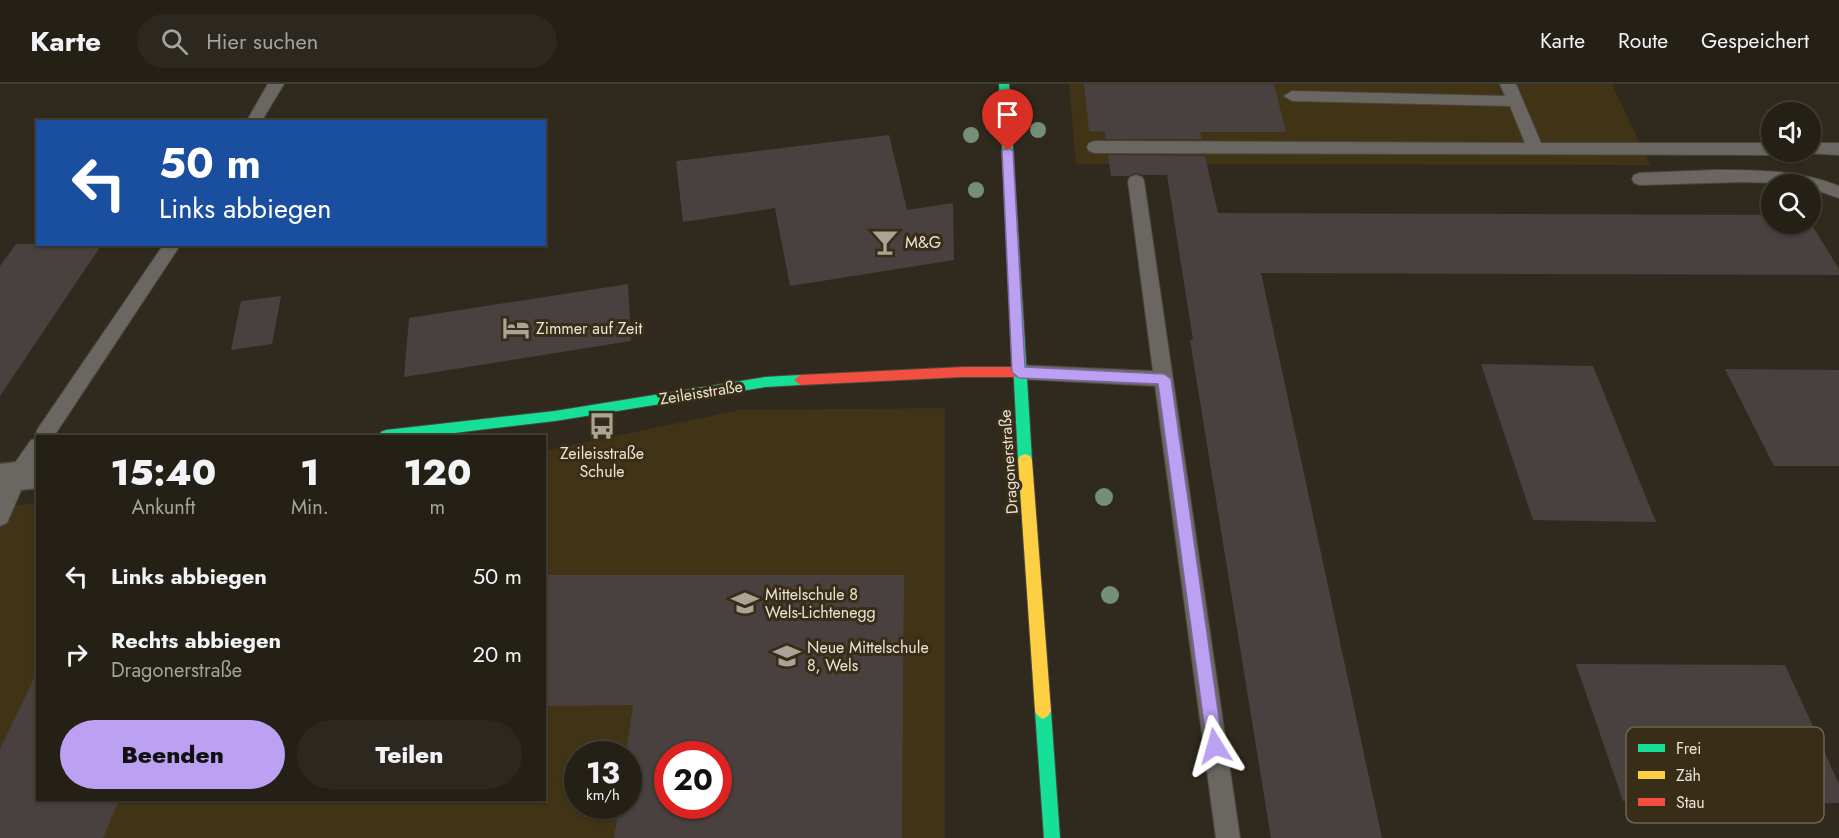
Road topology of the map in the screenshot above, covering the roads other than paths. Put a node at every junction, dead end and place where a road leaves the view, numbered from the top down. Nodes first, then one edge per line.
1 (276, 84) edge
2 (1004, 84) edge
3 (1508, 84) edge
4 (1292, 96) dead end
5 (1515, 100) junction
6 (254, 120) edge
7 (1095, 147) dead end
8 (1535, 148) junction
9 (1761, 149) edge
10 (1821, 149) edge
11 (1839, 149) edge
12 (1640, 179) dead end
13 (1136, 181) dead end
14 (1839, 192) edge
15 (172, 246) edge
16 (1019, 372) junction
17 (1164, 379) junction
18 (45, 435) edge
19 (394, 435) edge
20 (36, 449) edge
21 (18, 476) edge
22 (0, 517) edge
23 (1052, 838) edge
24 (1228, 838) edge

1 - 6 lane
2 - 16 main road, Dragonerstraße
3 - 5 lane
4 - 5 lane
5 - 8 lane
7 - 8 lane
8 - 9 lane
10 - 11 lane
12 - 14 lane
13 - 17 lane
15 - 18 lane
16 - 17 lane
16 - 19 main road, Zeileisstraße
16 - 23 main road, Dragonerstraße
17 - 24 lane
20 - 21 lane
21 - 22 lane

